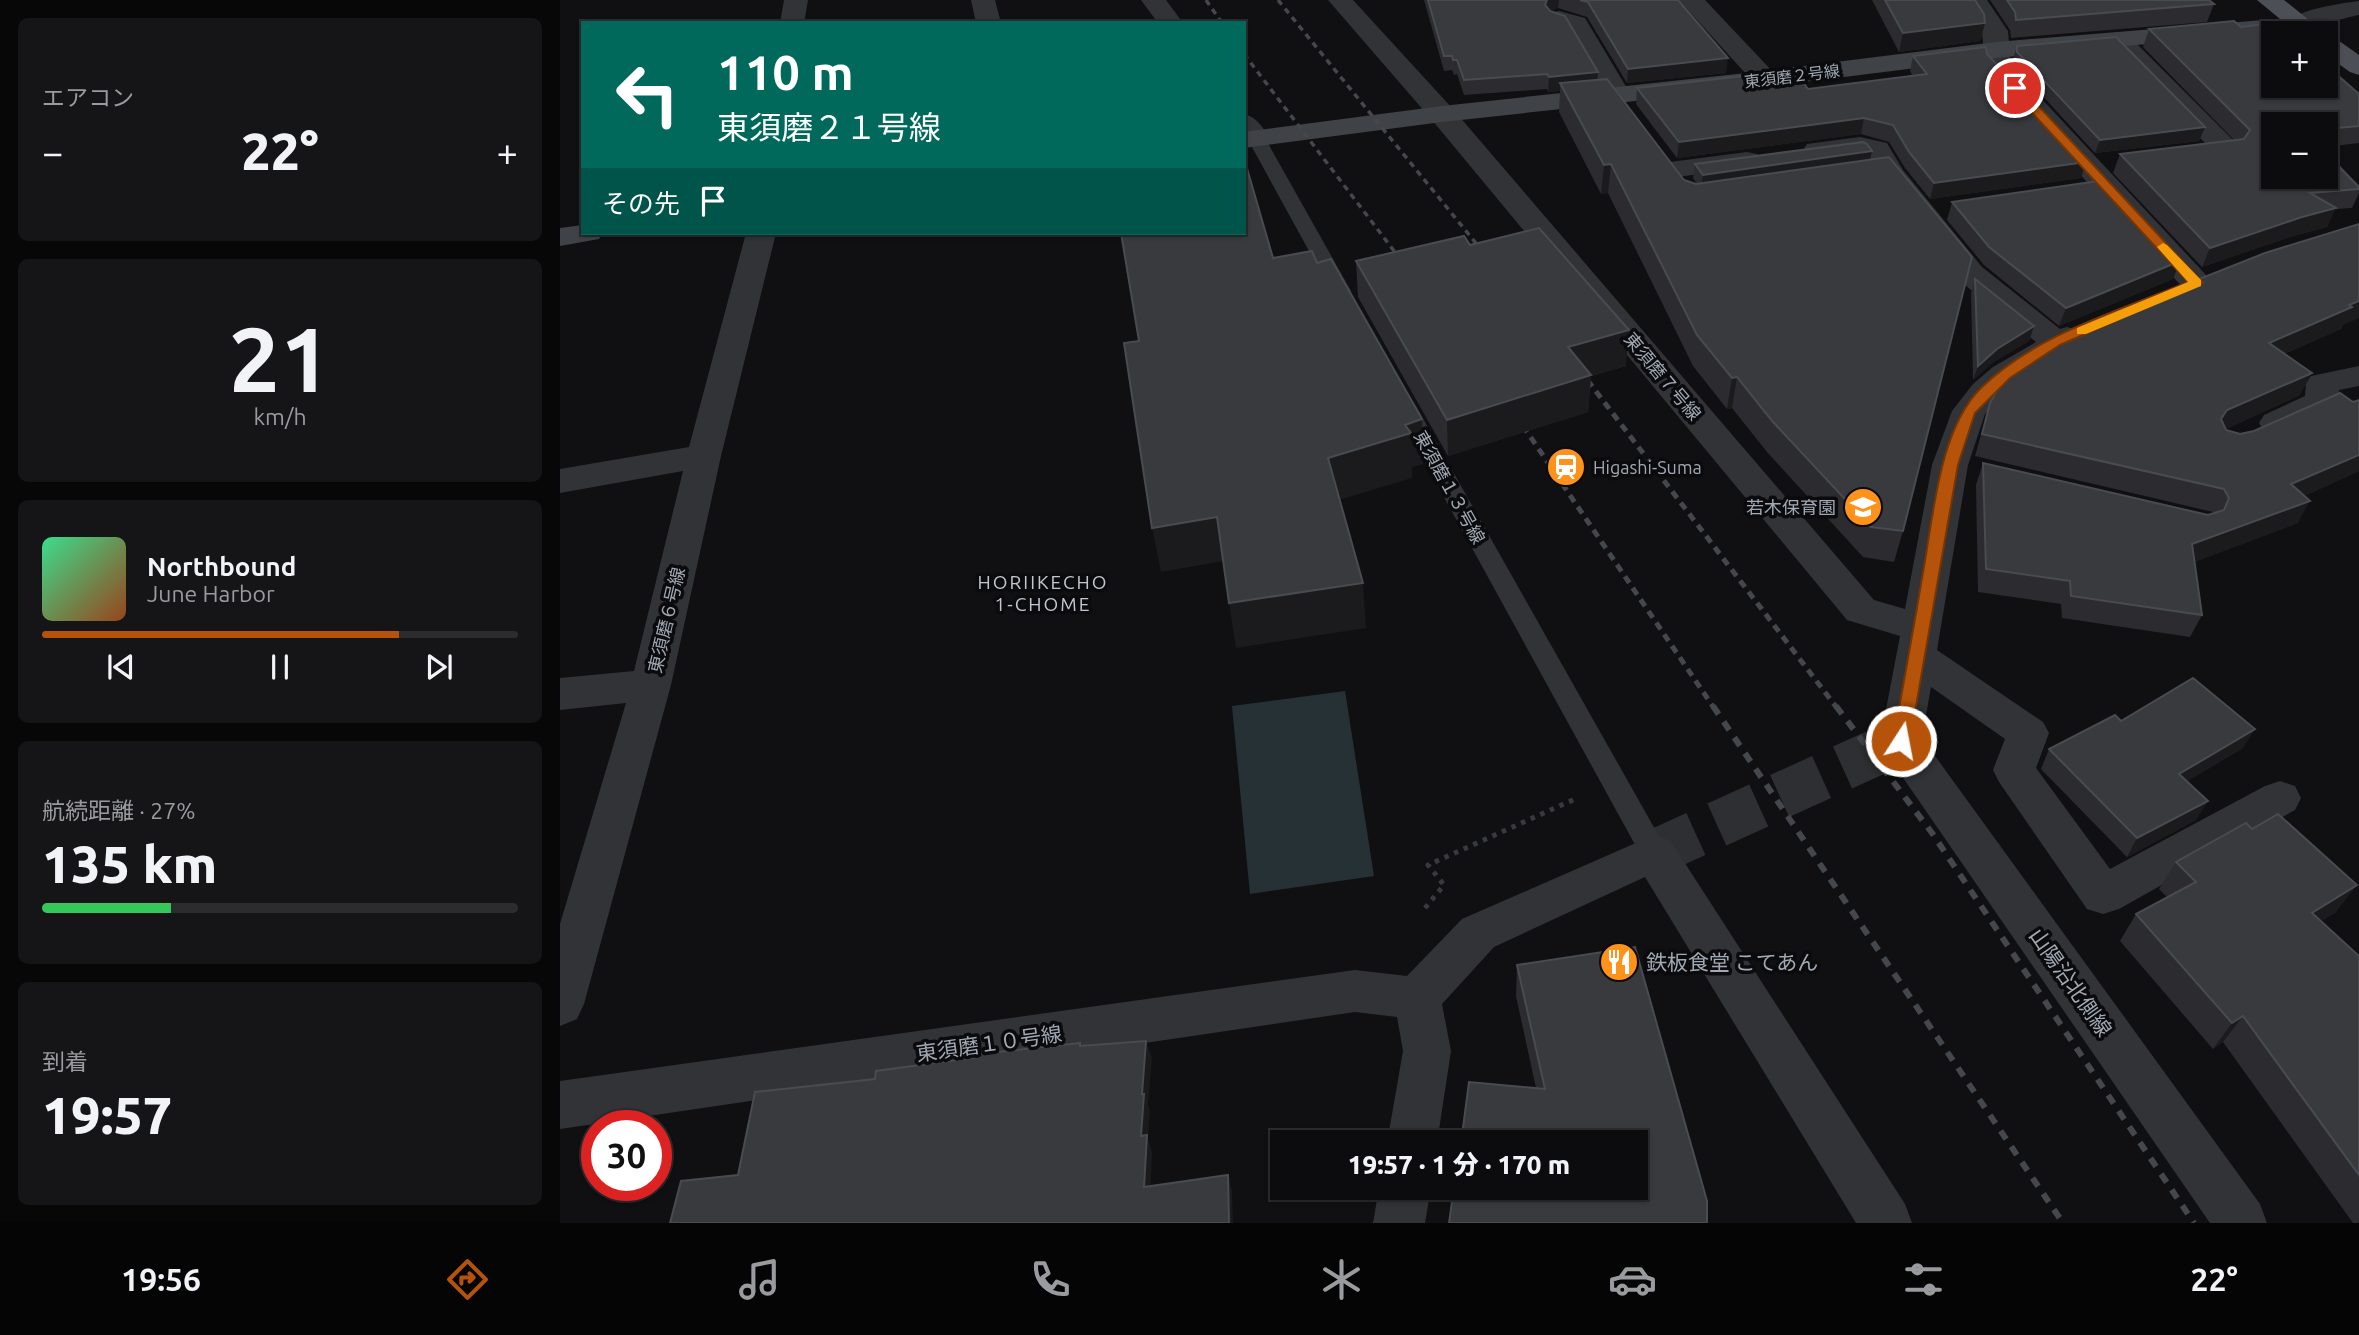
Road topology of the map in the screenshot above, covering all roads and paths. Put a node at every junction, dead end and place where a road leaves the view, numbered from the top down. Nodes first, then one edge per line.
1 (796, 0) edge
2 (983, 0) edge
3 (1153, 0) edge
4 (1340, 0) edge
5 (1691, 0) edge
6 (1975, 0) edge
7 (2269, 0) edge
8 (2359, 8) edge
9 (1559, 18) edge
10 (792, 21) edge
11 (988, 21) edge
12 (1166, 21) edge
13 (2296, 21) edge
14 (2317, 21) edge
15 (2261, 32) edge
16 (2120, 41) junction
17 (1997, 50) junction
18 (2338, 52) edge
19 (2359, 67) edge
20 (1765, 79) junction
21 (1620, 103) junction
22 (1442, 114) junction
23 (1248, 133) edge
24 (2162, 156) edge
25 (2124, 160) edge
26 (1669, 170) edge
27 (2090, 180) junction
28 (581, 234) edge
29 (760, 235) edge
30 (560, 237) edge
31 (2196, 284) edge
32 (1350, 308) edge
33 (2094, 326) edge
34 (2056, 342) junction
35 (2359, 376) edge
36 (1398, 393) edge
37 (2253, 433) edge
38 (704, 456) junction
39 (560, 481) edge
40 (1920, 642) junction
41 (651, 685) junction
42 (560, 694) edge
43 (1580, 796) dead end
44 (2280, 799) dead end
45 (1654, 853) junction
46 (1444, 885) dead end
47 (1417, 998) junction
48 (560, 1004) edge
49 (560, 1105) edge
50 (1414, 1130) edge
51 (1403, 1200) edge
52 (1399, 1223) edge
53 (1886, 1223) edge
54 (2241, 1223) edge

1 - 10 street
2 - 11 street
3 - 12 street
4 - 22 street, 東須磨７号線
5 - 20 street
6 - 17 street
7 - 13 main road
8 - 14 street
9 - 21 street
15 - 16 street, 東須磨２号線
16 - 17 street, 東須磨２号線
16 - 24 street
17 - 20 street, 東須磨２号線
17 - 27 street
18 - 19 main road
20 - 21 street, 東須磨２号線
21 - 22 street, 東須磨２号線
22 - 23 street, 東須磨２号線
22 - 40 street, 東須磨７号線
23 - 32 lane
25 - 27 street
26 - 34 street
27 - 31 street
28 - 30 street
29 - 38 street, 東須磨６号線
33 - 34 street
34 - 40 street
35 - 37 street
36 - 45 lane, 東須磨１３号線
38 - 39 street
38 - 41 street, 東須磨６号線
40 - 44 street, 東須磨７号線
40 - 54 street, 山陽沿北側線
41 - 42 street
41 - 48 street, 東須磨６号線
43 - 46 path
45 - 47 street
45 - 53 street
47 - 49 street, 東須磨１０号線
47 - 50 street
51 - 52 street

